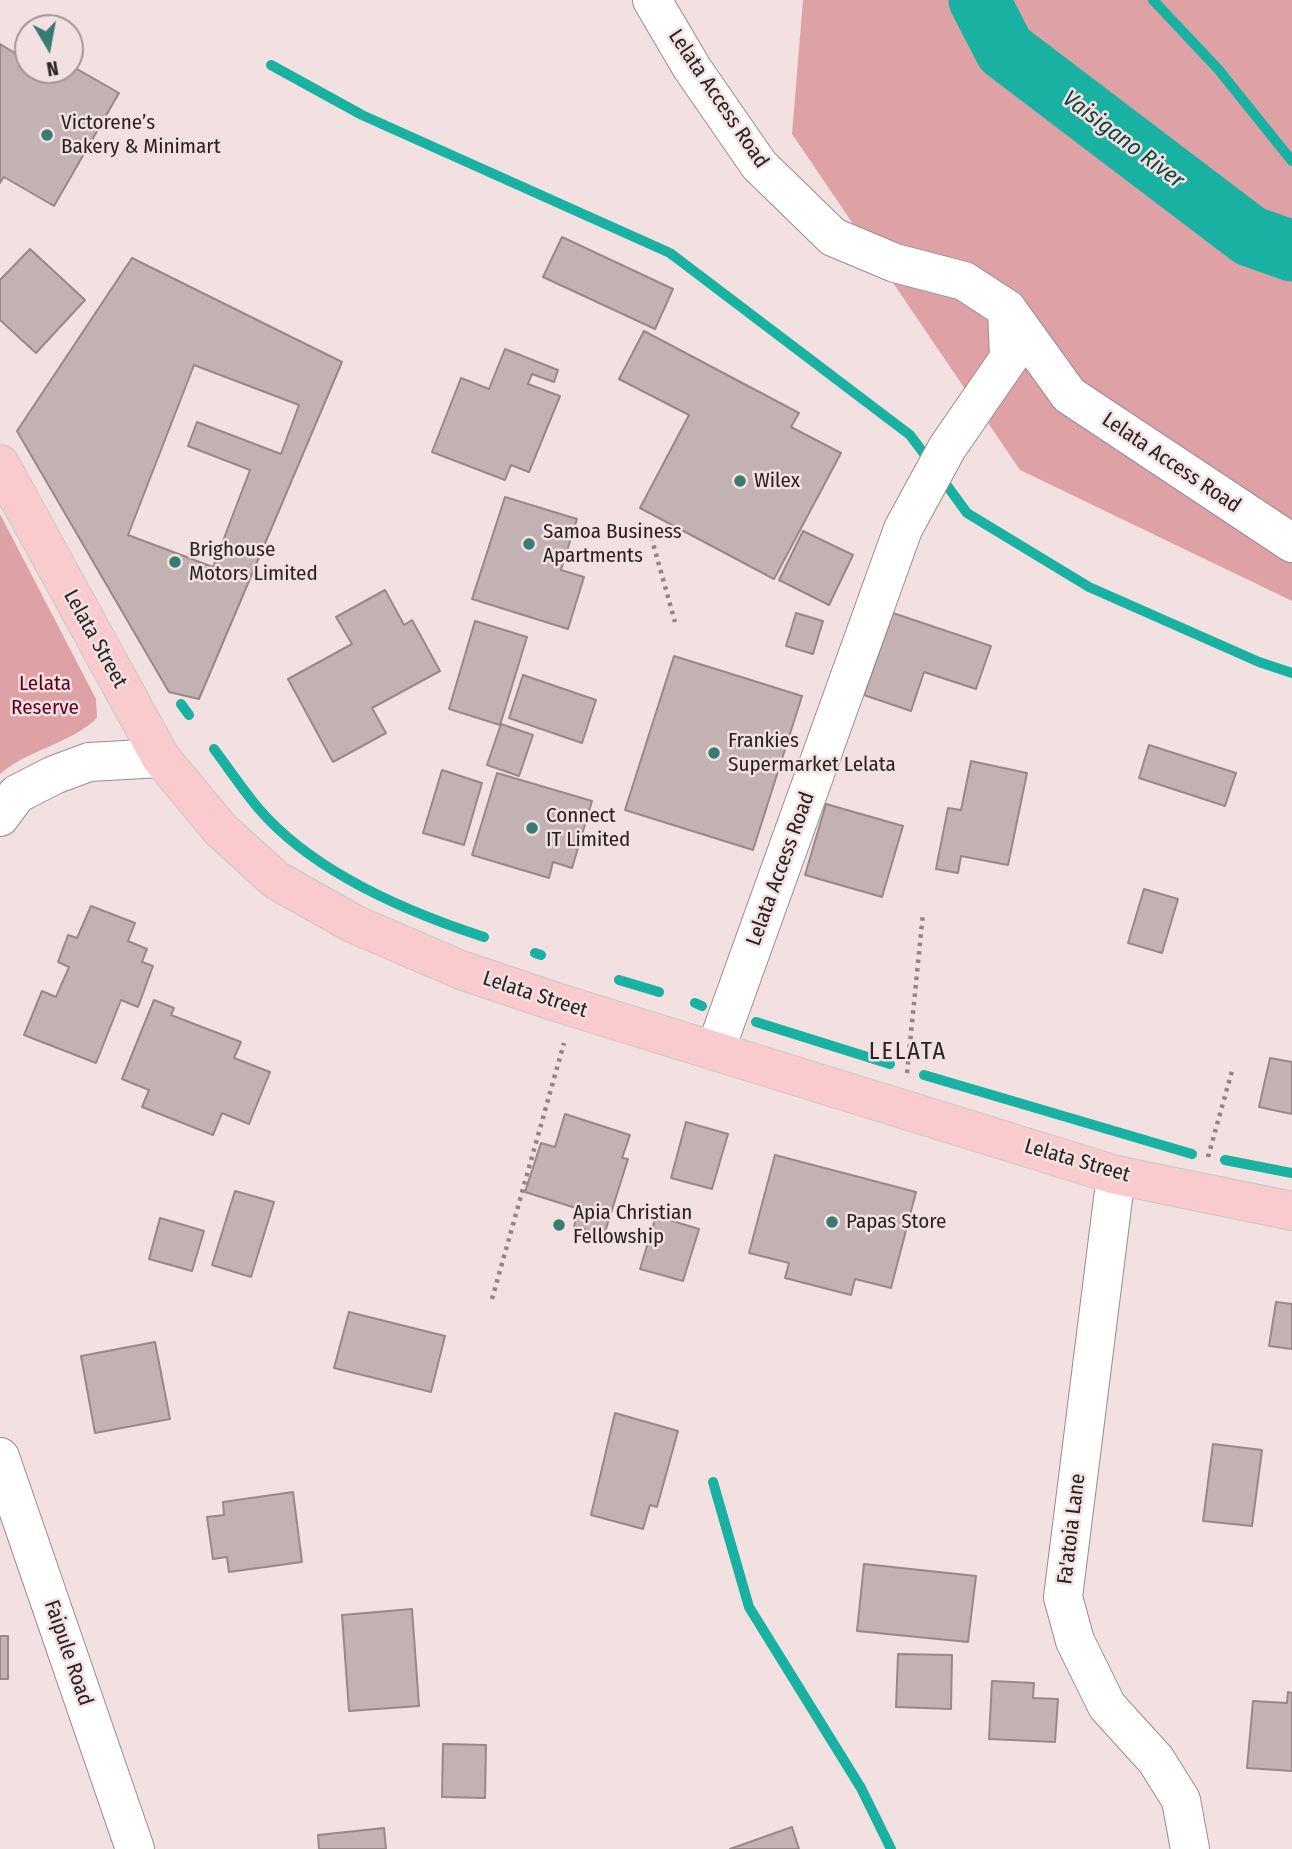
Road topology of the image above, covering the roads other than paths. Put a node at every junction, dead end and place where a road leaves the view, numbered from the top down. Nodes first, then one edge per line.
1 (652, 0) edge
2 (1007, 309) junction
3 (0, 464) edge
4 (1292, 543) edge
5 (161, 758) junction
6 (0, 817) edge
7 (715, 1051) junction
8 (1116, 1175) junction
9 (1292, 1211) edge
10 (0, 1457) edge
11 (135, 1849) edge
12 (1190, 1849) edge

1 - 2 street, Lelata Access Road
2 - 4 street, Lelata Access Road
2 - 7 street, Lelata Access Road
3 - 5 main road, Lelata Street
5 - 6 street
5 - 7 main road, Lelata Street
7 - 8 main road, Lelata Street
8 - 9 main road, Lelata Street
8 - 12 street, Fa'atoia Lane
10 - 11 street, Faipule Road

